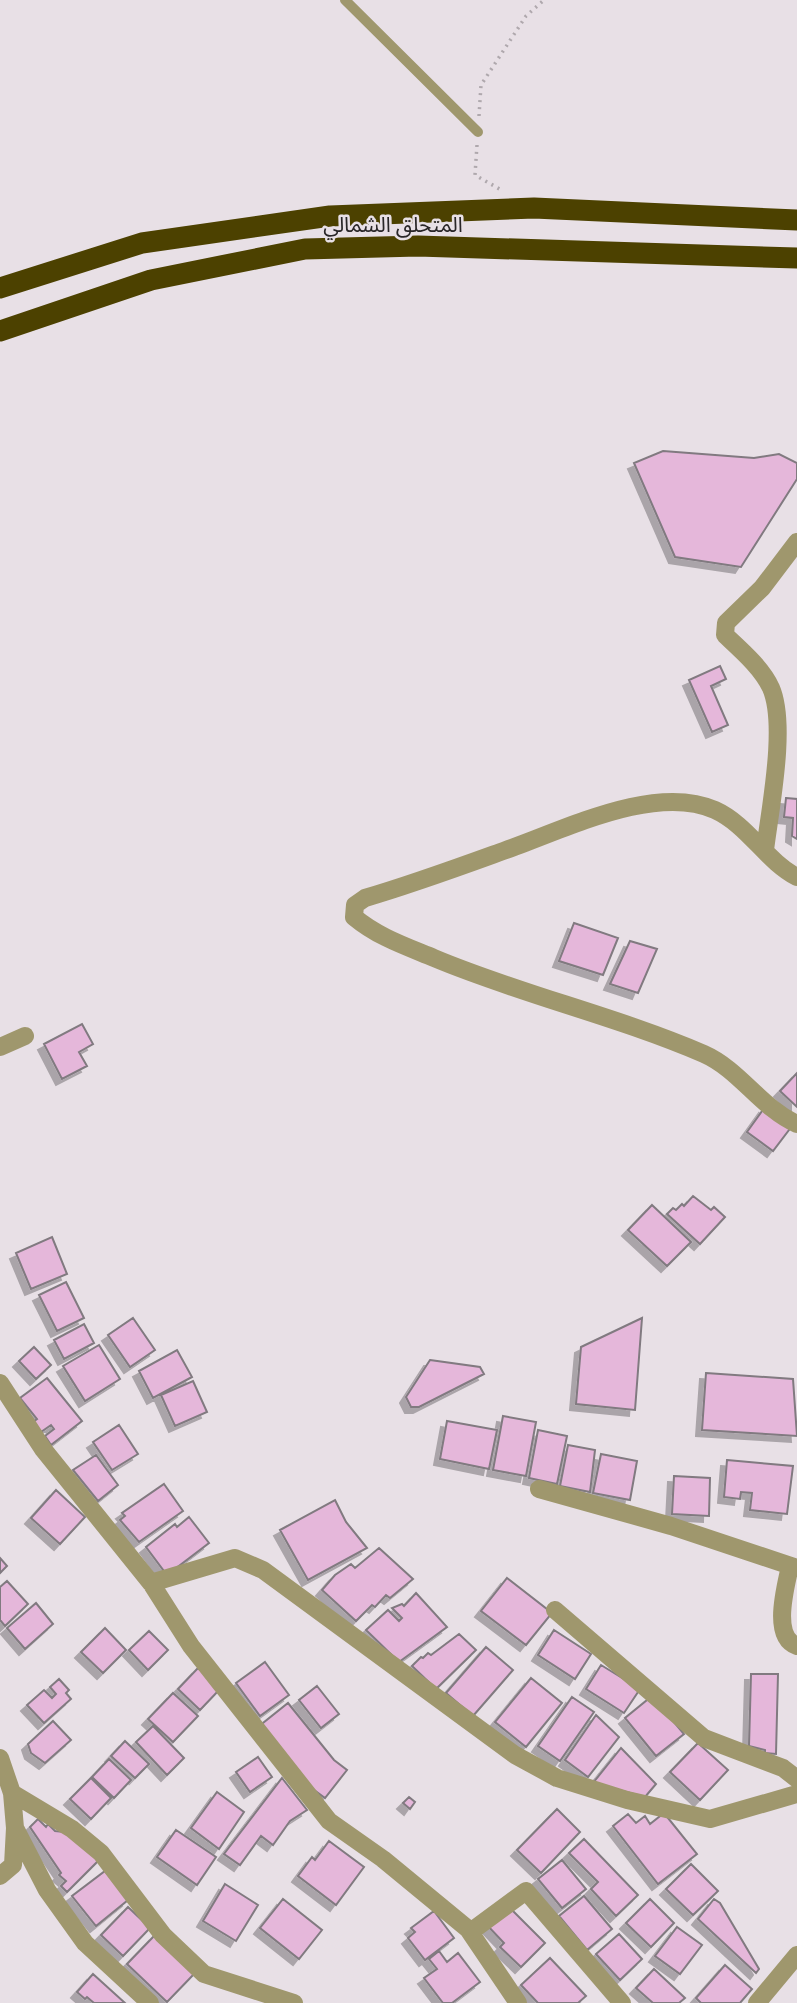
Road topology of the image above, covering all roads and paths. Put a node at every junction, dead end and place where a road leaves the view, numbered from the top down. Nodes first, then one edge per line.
1 (345, 0) edge
2 (544, 0) edge
3 (478, 132) junction
4 (534, 208) junction
5 (797, 220) edge
6 (797, 258) edge
7 (0, 288) edge
8 (0, 331) edge
9 (797, 542) edge
10 (765, 850) junction
11 (797, 877) edge
12 (25, 1036) dead end
13 (0, 1047) edge
14 (797, 1124) edge
15 (0, 1383) edge
16 (540, 1489) dead end
17 (794, 1567) edge
18 (151, 1583) junction
19 (555, 1610) dead end
20 (797, 1646) edge
21 (0, 1758) edge
22 (797, 1779) edge
23 (12, 1793) junction
24 (797, 1794) edge
25 (15, 1828) junction
26 (0, 1876) edge
27 (468, 1929) junction
28 (797, 1955) edge
29 (150, 2003) edge
30 (294, 2003) edge
31 (518, 2003) edge
32 (621, 2003) edge
33 (757, 2003) edge

1 - 3 lane
2 - 3 path
3 - 4 path
4 - 5 highway, المتحلق الشمالي
4 - 7 highway, المتحلق الشمالي
6 - 8 highway, المتحلق الشمالي
9 - 10 street
10 - 11 street
10 - 14 street
12 - 13 street
15 - 18 street
16 - 17 street
17 - 20 street
18 - 24 street
18 - 27 street
19 - 22 street
21 - 23 street
23 - 25 street
23 - 30 street
25 - 26 street
25 - 29 street
27 - 31 street
27 - 32 street
28 - 33 street

